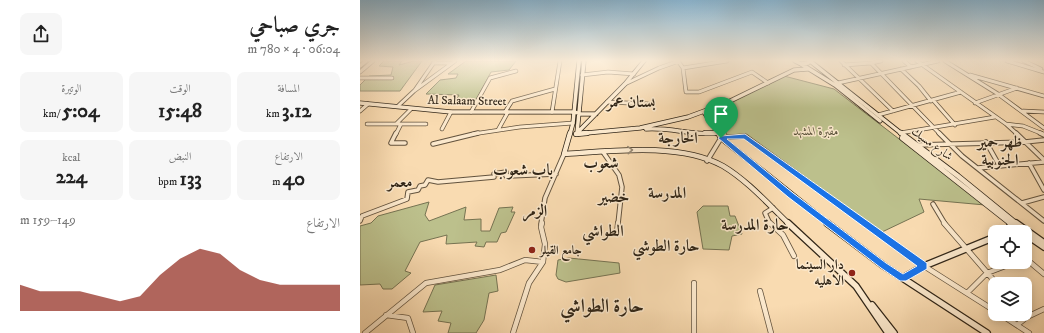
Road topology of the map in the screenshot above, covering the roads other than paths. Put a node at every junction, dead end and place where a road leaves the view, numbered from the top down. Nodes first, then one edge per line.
1 (582, 76) edge
2 (424, 77) edge
3 (433, 77) edge
4 (495, 77) edge
5 (557, 77) edge
6 (578, 77) edge
7 (632, 77) edge
8 (641, 77) edge
9 (684, 77) edge
10 (740, 77) edge
11 (759, 77) edge
12 (781, 77) edge
13 (821, 77) edge
14 (829, 77) edge
15 (856, 77) edge
16 (868, 77) edge
17 (885, 77) edge
18 (909, 77) edge
19 (938, 77) edge
20 (972, 77) edge
21 (977, 77) edge
22 (360, 78) edge
23 (392, 78) dead end
24 (859, 79) junction
25 (768, 83) junction
26 (838, 83) junction
27 (625, 84) junction
28 (1018, 88) junction
29 (555, 89) junction
30 (414, 91) junction
31 (960, 92) junction
32 (998, 94) junction
33 (1044, 96) edge
34 (932, 100) junction
35 (360, 102) edge
36 (607, 102) junction
37 (974, 103) junction
38 (368, 104) junction
39 (649, 104) dead end
40 (398, 106) junction
41 (912, 106) junction
42 (411, 108) junction
43 (360, 111) edge
44 (893, 111) junction
45 (1022, 111) junction
46 (451, 112) junction
47 (471, 112) junction
48 (507, 112) junction
49 (552, 112) junction
50 (575, 112) junction
51 (704, 112) junction
52 (1044, 112) edge
53 (580, 114) junction
54 (596, 114) junction
55 (876, 116) junction
56 (995, 117) junction
57 (573, 123) junction
58 (367, 124) dead end
59 (396, 124) junction
60 (401, 124) junction
61 (426, 124) dead end
62 (1006, 124) junction
63 (955, 125) junction
64 (934, 128) junction
65 (1044, 128) edge
66 (442, 130) dead end
67 (498, 130) junction
68 (900, 133) junction
69 (576, 134) junction
70 (1044, 135) edge
71 (719, 136) junction
72 (570, 137) junction
73 (1044, 140) edge
74 (986, 142) junction
75 (1025, 142) junction
76 (405, 143) dead end
77 (950, 143) junction
78 (433, 144) dead end
79 (918, 145) junction
80 (604, 152) junction
81 (564, 154) junction
82 (707, 161) junction
83 (1044, 161) edge
84 (1029, 163) junction
85 (999, 165) junction
86 (978, 168) junction
87 (556, 174) junction
88 (1044, 190) edge
89 (1044, 197) edge
90 (1022, 203) junction
91 (933, 204) dead end
92 (773, 208) junction
93 (360, 221) edge
94 (1044, 221) edge
95 (1013, 225) edge
96 (617, 232) dead end
97 (1032, 237) edge
98 (988, 239) edge
99 (1042, 242) edge
100 (1044, 247) edge
101 (964, 248) junction
102 (794, 256) dead end
103 (543, 262) junction
104 (1032, 264) edge
105 (924, 266) junction
106 (998, 269) edge
107 (987, 273) junction
108 (1044, 274) edge
109 (991, 277) edge
110 (903, 278) junction
111 (694, 283) dead end
112 (760, 291) dead end
113 (967, 293) junction
114 (864, 298) junction
115 (988, 306) edge
116 (1044, 309) edge
117 (1032, 313) edge
118 (386, 315) junction
119 (1011, 321) edge
120 (1021, 321) edge
121 (1017, 325) junction
122 (365, 333) edge
123 (413, 333) edge
124 (513, 333) edge
125 (694, 333) edge
126 (771, 333) edge
127 (888, 333) edge
128 (894, 333) edge
129 (987, 333) edge
130 (1029, 333) edge

1 - 53 street
2 - 30 street
3 - 30 street
4 - 47 street
5 - 29 street
6 - 50 street
7 - 27 street
8 - 27 street
9 - 10 street
11 - 25 street
12 - 25 street
13 - 55 street, شارع مسيك
14 - 26 street, شارع مسيك
15 - 24 street
16 - 24 street
17 - 41 street
18 - 34 street
19 - 31 street
20 - 32 street
21 - 28 street
22 - 23 street
24 - 26 street
24 - 44 street
25 - 51 street
26 - 55 street, شارع مسيك
27 - 36 street
28 - 32 street
28 - 33 street
29 - 48 street
29 - 49 street
30 - 40 street
31 - 34 street
31 - 37 street
32 - 37 street
32 - 45 street
34 - 41 street
34 - 63 street
35 - 38 street, Al Salaam Street
35 - 40 street
36 - 39 street
36 - 54 street
37 - 56 street
38 - 40 street, Al Salaam Street
38 - 43 street
40 - 42 street, Al Salaam Street
41 - 44 street
41 - 64 street
42 - 46 street, Al Salaam Street
42 - 59 street
44 - 55 street
45 - 52 street
45 - 65 street
46 - 47 street, Al Salaam Street
46 - 66 street
47 - 48 street, Al Salaam Street
48 - 49 street, Al Salaam Street
48 - 67 street
49 - 50 street, Al Salaam Street
50 - 53 street
50 - 57 street
51 - 69 street
51 - 71 street
53 - 54 street
53 - 69 street
54 - 69 street
55 - 68 street, شارع مسيك
55 - 95 street, شارع مسيك
56 - 62 street
56 - 63 street
57 - 67 street
57 - 72 street
58 - 59 street
59 - 60 street
60 - 61 street
60 - 76 street
62 - 70 street
62 - 75 street
63 - 64 street
64 - 68 street
64 - 77 street
67 - 78 street
68 - 79 street, شارع مسيك
71 - 72 street
71 - 82 street
71 - 105 street
71 - 110 street
72 - 81 street
73 - 75 street
74 - 75 street
74 - 77 street
74 - 85 street
75 - 83 street
77 - 79 street
77 - 86 street
79 - 99 street, شارع مسيك
80 - 81 street
80 -> 82 street
80 - 96 street
81 - 87 street
82 - 92 street
83 - 84 street
84 - 85 street
84 - 88 street
85 - 86 street
86 - 90 street
87 - 93 street
87 - 103 street
89 - 90 street
90 - 94 street
91 - 101 street
92 - 102 street
92 - 114 street
97 - 99 street, شارع مسيك
98 - 101 street
99 - 100 street, شارع مسيك
101 - 105 street
101 - 107 street
103 - 118 street
103 - 124 street
104 - 108 street
105 - 110 street
105 - 113 street
106 - 107 street
107 - 109 street
107 - 113 street
110 - 129 street
111 - 125 street
112 - 126 street
113 - 115 street
114 - 127 street
114 - 128 street
116 - 117 street
118 - 122 street
118 - 123 street
119 - 121 street
120 - 121 street
121 - 130 street

